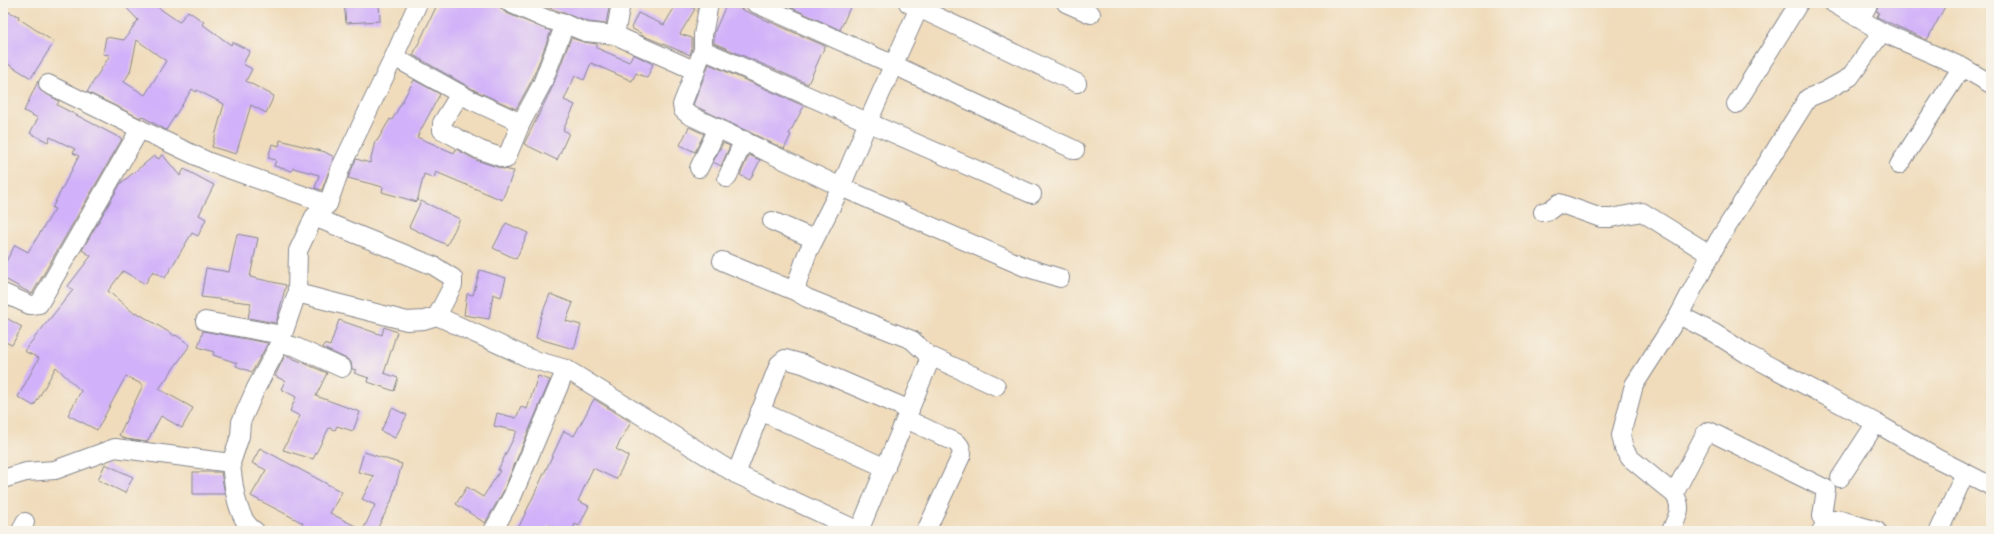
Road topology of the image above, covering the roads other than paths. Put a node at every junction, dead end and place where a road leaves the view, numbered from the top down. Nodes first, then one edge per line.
1 (510, 3) edge
2 (621, 3) edge
3 (709, 3) edge
4 (754, 3) edge
5 (1066, 3) edge
6 (1799, 3) edge
7 (1833, 3) edge
8 (1869, 3) edge
9 (415, 5) edge
10 (916, 5) edge
11 (528, 7) edge
12 (1091, 14) dead end
13 (1860, 19) junction
14 (565, 24) junction
15 (1882, 32) junction
16 (615, 35) junction
17 (703, 50) junction
18 (394, 57) junction
19 (894, 65) junction
20 (1962, 67) junction
21 (696, 71) junction
22 (1077, 83) dead end
23 (48, 84) dead end
24 (1991, 84) edge
25 (460, 94) junction
26 (1736, 104) dead end
27 (868, 122) junction
28 (520, 123) junction
29 (718, 128) junction
30 (140, 130) junction
31 (744, 140) junction
32 (1075, 150) dead end
33 (1899, 165) dead end
34 (699, 168) dead end
35 (726, 178) dead end
36 (842, 187) junction
37 (1032, 194) dead end
38 (328, 204) junction
39 (1543, 212) dead end
40 (314, 216) junction
41 (772, 221) dead end
42 (814, 239) junction
43 (1712, 255) junction
44 (722, 261) dead end
45 (1060, 278) dead end
46 (797, 292) junction
47 (3, 293) edge
48 (297, 293) junction
49 (1678, 315) junction
50 (437, 316) junction
51 (205, 321) dead end
52 (281, 339) junction
53 (928, 355) junction
54 (342, 368) dead end
55 (566, 369) junction
56 (996, 386) dead end
57 (760, 411) junction
58 (908, 415) junction
59 (1876, 423) junction
60 (231, 463) junction
61 (886, 468) junction
62 (1964, 473) junction
63 (736, 474) junction
64 (1840, 478) dead end
65 (3, 479) edge
66 (1991, 486) edge
67 (1674, 494) junction
68 (1824, 528) edge
69 (255, 531) edge
70 (493, 531) edge
71 (926, 531) edge
72 (1671, 531) edge
73 (1877, 531) edge
74 (1939, 531) edge

1 - 11 street
2 - 16 street
3 - 17 street
4 - 19 street
5 - 12 street
6 - 26 street
7 - 13 street
8 - 13 street
9 - 18 street
10 - 19 street
10 - 22 street
11 - 14 street
13 - 15 street
14 - 16 street
14 - 28 street
15 - 20 street
15 - 43 street
16 - 21 street
17 - 21 street
17 - 27 street
18 - 25 street
18 - 38 street
19 - 27 street
19 - 32 street
20 - 24 street
20 - 33 street
21 - 29 street
23 - 30 street
25 - 28 street
25 - 28 street
27 - 36 street
27 - 37 street
29 - 31 street
29 - 34 street
30 - 38 street
30 - 47 street
31 - 35 street
31 - 36 street
36 - 42 street
36 - 45 street
38 - 40 street
39 - 43 street
40 - 48 street
40 - 50 street
41 - 42 street
42 - 46 street
43 - 49 street
44 - 46 street
46 - 53 street
48 - 50 street
48 - 52 street
49 - 59 street
49 - 67 street
50 - 55 street
51 - 52 street
52 - 54 street
52 - 60 street
53 - 56 street
53 - 58 street
55 - 63 street
55 - 70 street
57 - 58 street
57 - 61 street
57 - 63 street
58 - 61 street
58 - 71 street
59 - 62 street
59 - 64 street
60 - 65 street
60 - 69 street
61 - 63 street
62 - 66 street
62 - 74 street
67 - 68 street
67 - 72 street
68 - 73 street

